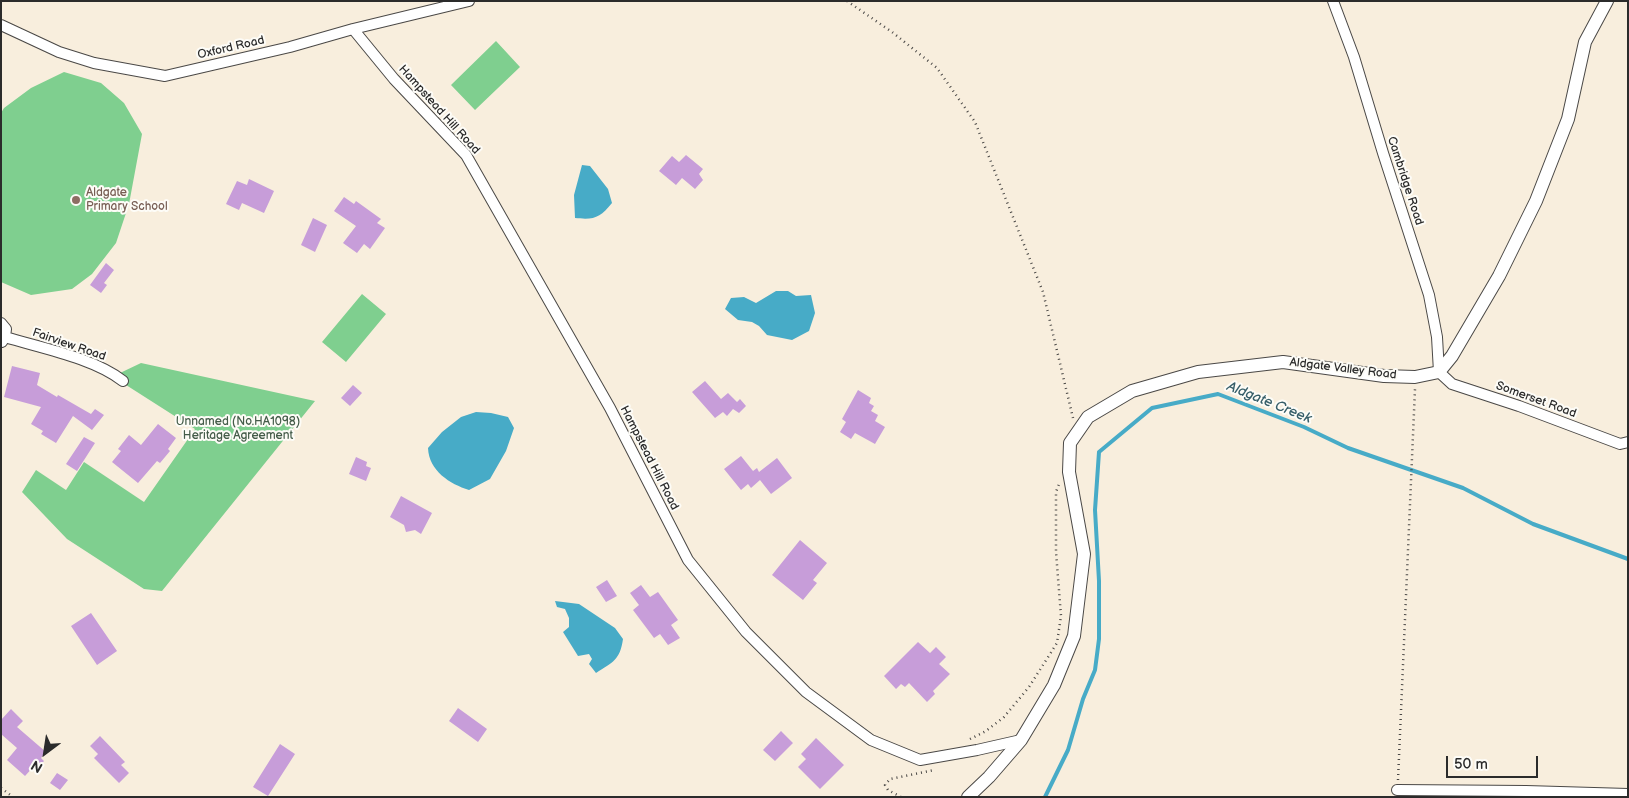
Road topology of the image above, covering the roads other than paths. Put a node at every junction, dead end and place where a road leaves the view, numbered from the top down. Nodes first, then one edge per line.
1 (469, 1) edge
2 (1333, 1) edge
3 (1608, 1) edge
4 (1, 24) edge
5 (353, 29) junction
6 (1, 323) edge
7 (3, 340) edge
8 (1439, 372) junction
9 (123, 381) dead end
10 (1628, 442) edge
11 (1021, 740) junction
12 (1397, 790) road end
13 (1628, 794) edge
14 (968, 797) edge

1 - 5 street, Oxford Road
2 - 8 street, Cambridge Road
3 - 8 street
4 - 5 street, Oxford Road
5 - 11 street, Hampstead Hill Road
6 - 7 street
7 - 9 street, Fairview Road
8 - 10 street, Somerset Road
8 - 11 street, Aldgate Valley Road
11 - 14 street, Aldgate Valley Road
12 - 13 street

